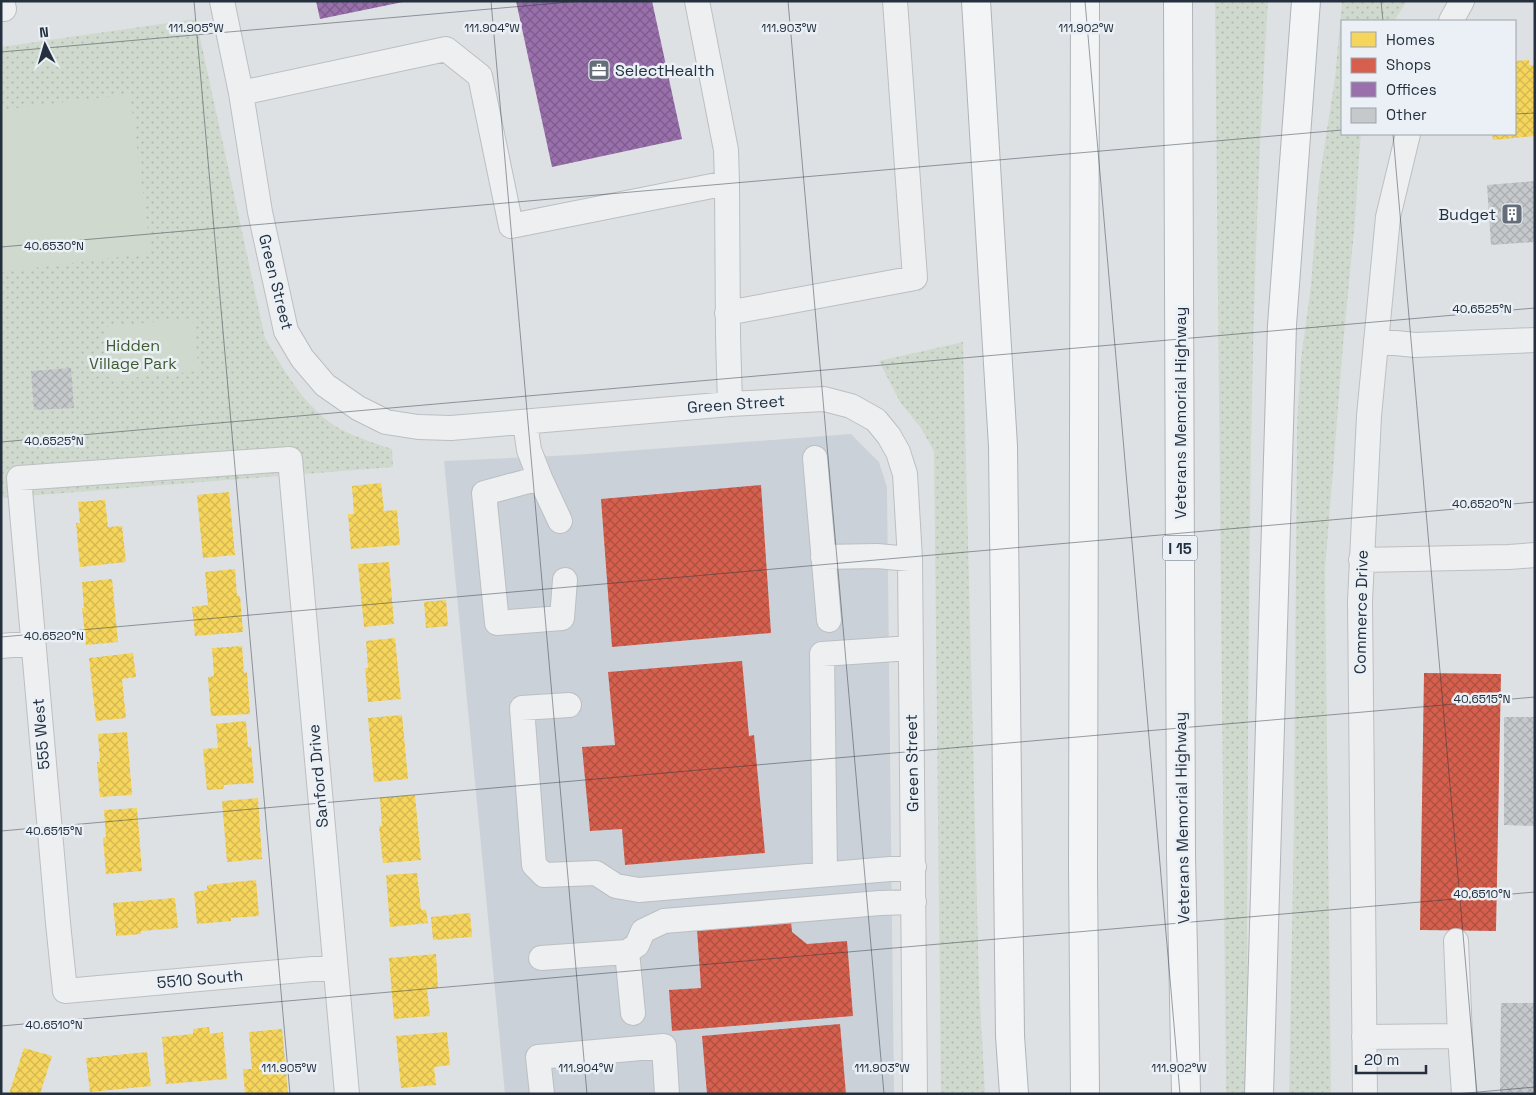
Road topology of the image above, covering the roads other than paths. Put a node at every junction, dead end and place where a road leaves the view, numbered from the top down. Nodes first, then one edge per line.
1 (2, 1) edge
2 (222, 1) edge
3 (697, 1) edge
4 (895, 1) edge
5 (976, 1) edge
6 (1085, 1) edge
7 (1178, 1) edge
8 (1306, 1) edge
9 (1462, 1) edge
10 (1, 9) edge
11 (1452, 20) edge
12 (241, 93) junction
13 (1408, 135) edge
14 (727, 183) junction
15 (727, 313) junction
16 (1535, 340) edge
17 (1376, 341) junction
18 (730, 404) junction
19 (525, 422) junction
20 (815, 458) dead end
21 (290, 459) joint
22 (540, 478) junction
23 (560, 521) dead end
24 (1535, 556) edge
25 (824, 557) junction
26 (910, 558) junction
27 (1362, 560) junction
28 (566, 580) dead end
29 (829, 620) dead end
30 (33, 643) junction
31 (1, 646) edge
32 (911, 648) junction
33 (569, 705) dead end
34 (914, 867) junction
35 (825, 873) junction
36 (914, 902) junction
37 (1456, 941) dead end
38 (628, 952) junction
39 (541, 958) dead end
40 (335, 967) junction
41 (65, 991) joint
42 (633, 1013) dead end
43 (1460, 1036) junction
44 (1364, 1037) junction
45 (347, 1094) edge
46 (542, 1094) edge
47 (667, 1094) edge
48 (915, 1094) edge
49 (1014, 1094) edge
50 (1085, 1094) edge
51 (1186, 1094) edge
52 (1259, 1094) edge
53 (1365, 1094) edge
54 (1464, 1094) edge

1 - 10 street
2 - 12 street, Green Street
3 - 14 street
4 - 15 street
5 - 49 highway
6 - 50 highway
7 - 51 highway, Veterans Memorial Highway / I 15
8 - 52 highway
9 - 11 street
12 - 14 street
12 - 19 street, Green Street
13 - 17 street, Commerce Drive
14 - 15 street
15 - 18 street
16 - 17 street
17 - 27 street, Commerce Drive
18 - 19 street, Green Street
18 - 26 street, Green Street
19 - 22 street
20 - 25 street
21 - 30 street, 555 West
21 - 40 street, Sanford Drive
22 - 23 street
22 - 28 street
24 - 27 street
25 - 26 street
25 - 29 street
26 - 32 street, Green Street
27 - 44 street, Commerce Drive
30 - 31 street
30 - 41 street, 555 West
32 - 34 street, Green Street
32 - 35 street
33 - 35 street
34 - 35 street
34 - 36 street, Green Street
36 - 38 street
36 - 48 street, Green Street
37 - 43 street
38 - 39 street
38 - 42 street
40 - 41 street, 5510 South
40 - 45 street, Sanford Drive
43 - 44 street
43 - 54 street
44 - 53 street, Commerce Drive
46 - 47 street

